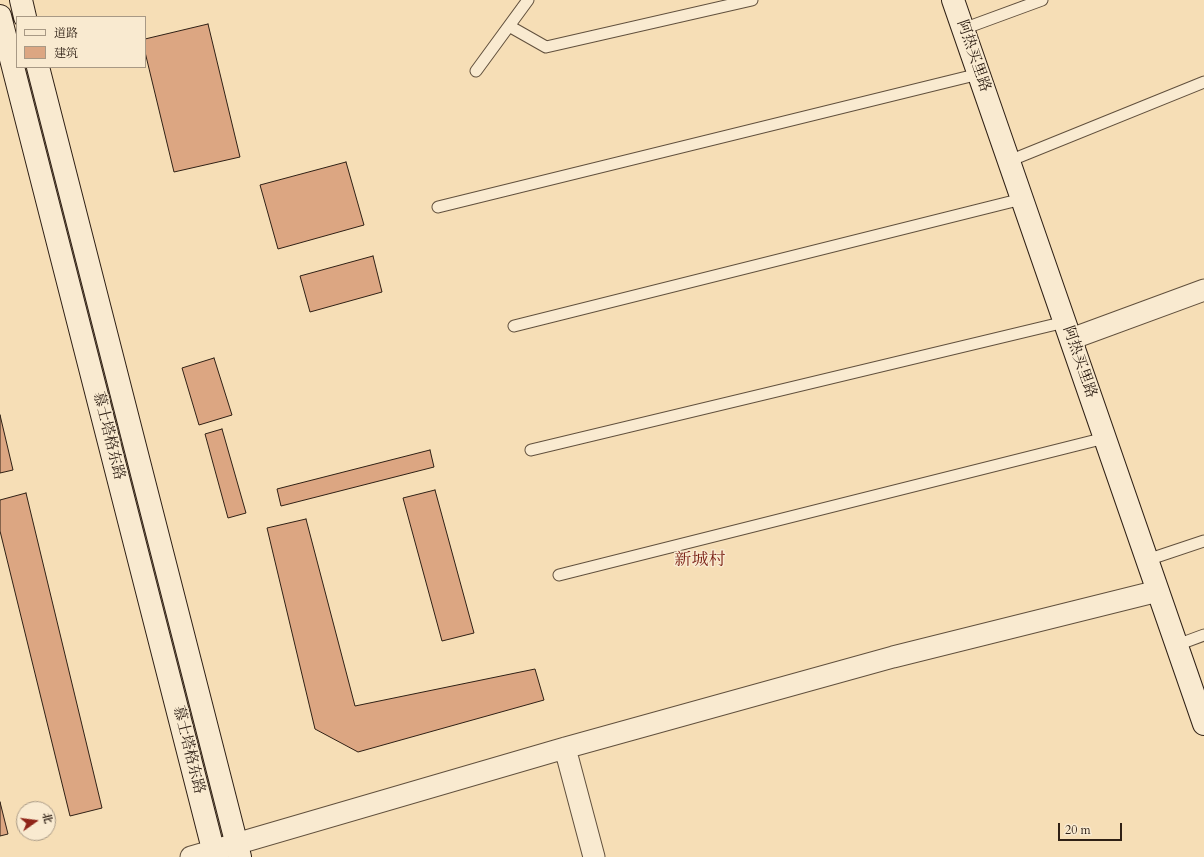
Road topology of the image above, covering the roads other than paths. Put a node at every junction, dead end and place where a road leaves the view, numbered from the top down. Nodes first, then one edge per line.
1 (21, 0) edge
2 (528, 0) edge
3 (752, 0) edge
4 (953, 0) edge
5 (1042, 0) edge
6 (0, 16) edge
7 (25, 16) edge
8 (509, 26) junction
9 (963, 29) junction
10 (38, 68) edge
11 (476, 71) dead end
12 (979, 74) junction
13 (1204, 82) edge
14 (1009, 161) junction
15 (1022, 199) junction
16 (438, 207) dead end
17 (1204, 290) edge
18 (514, 326) dead end
19 (1068, 330) junction
20 (1105, 438) junction
21 (531, 450) dead end
22 (1204, 541) edge
23 (1147, 560) junction
24 (559, 575) dead end
25 (1158, 590) junction
26 (1204, 635) edge
27 (1176, 645) junction
28 (1204, 724) edge
29 (565, 748) junction
30 (238, 850) edge
31 (214, 854) edge
32 (191, 857) edge
33 (594, 857) edge

1 - 7 main road
2 - 8 lane
3 - 8 lane
4 - 9 main road, 阿热买里路
5 - 9 lane
6 - 31 main road, 慕士塔格东路
8 - 11 lane
9 - 12 main road, 阿热买里路
10 - 30 main road, 慕士塔格东路
12 - 14 main road, 阿热买里路
12 - 16 lane
13 - 14 lane
14 - 15 main road, 阿热买里路
15 - 18 lane
15 - 19 main road, 阿热买里路
17 - 19 street
19 - 20 main road, 阿热买里路
19 - 21 lane
20 - 23 main road, 阿热买里路
20 - 24 lane
22 - 23 lane
23 - 25 main road, 阿热买里路
25 - 27 main road, 阿热买里路
25 - 29 street
26 - 27 lane
27 - 28 main road, 阿热买里路
29 - 30 street
29 - 33 street
30 - 31 street
31 - 32 street

